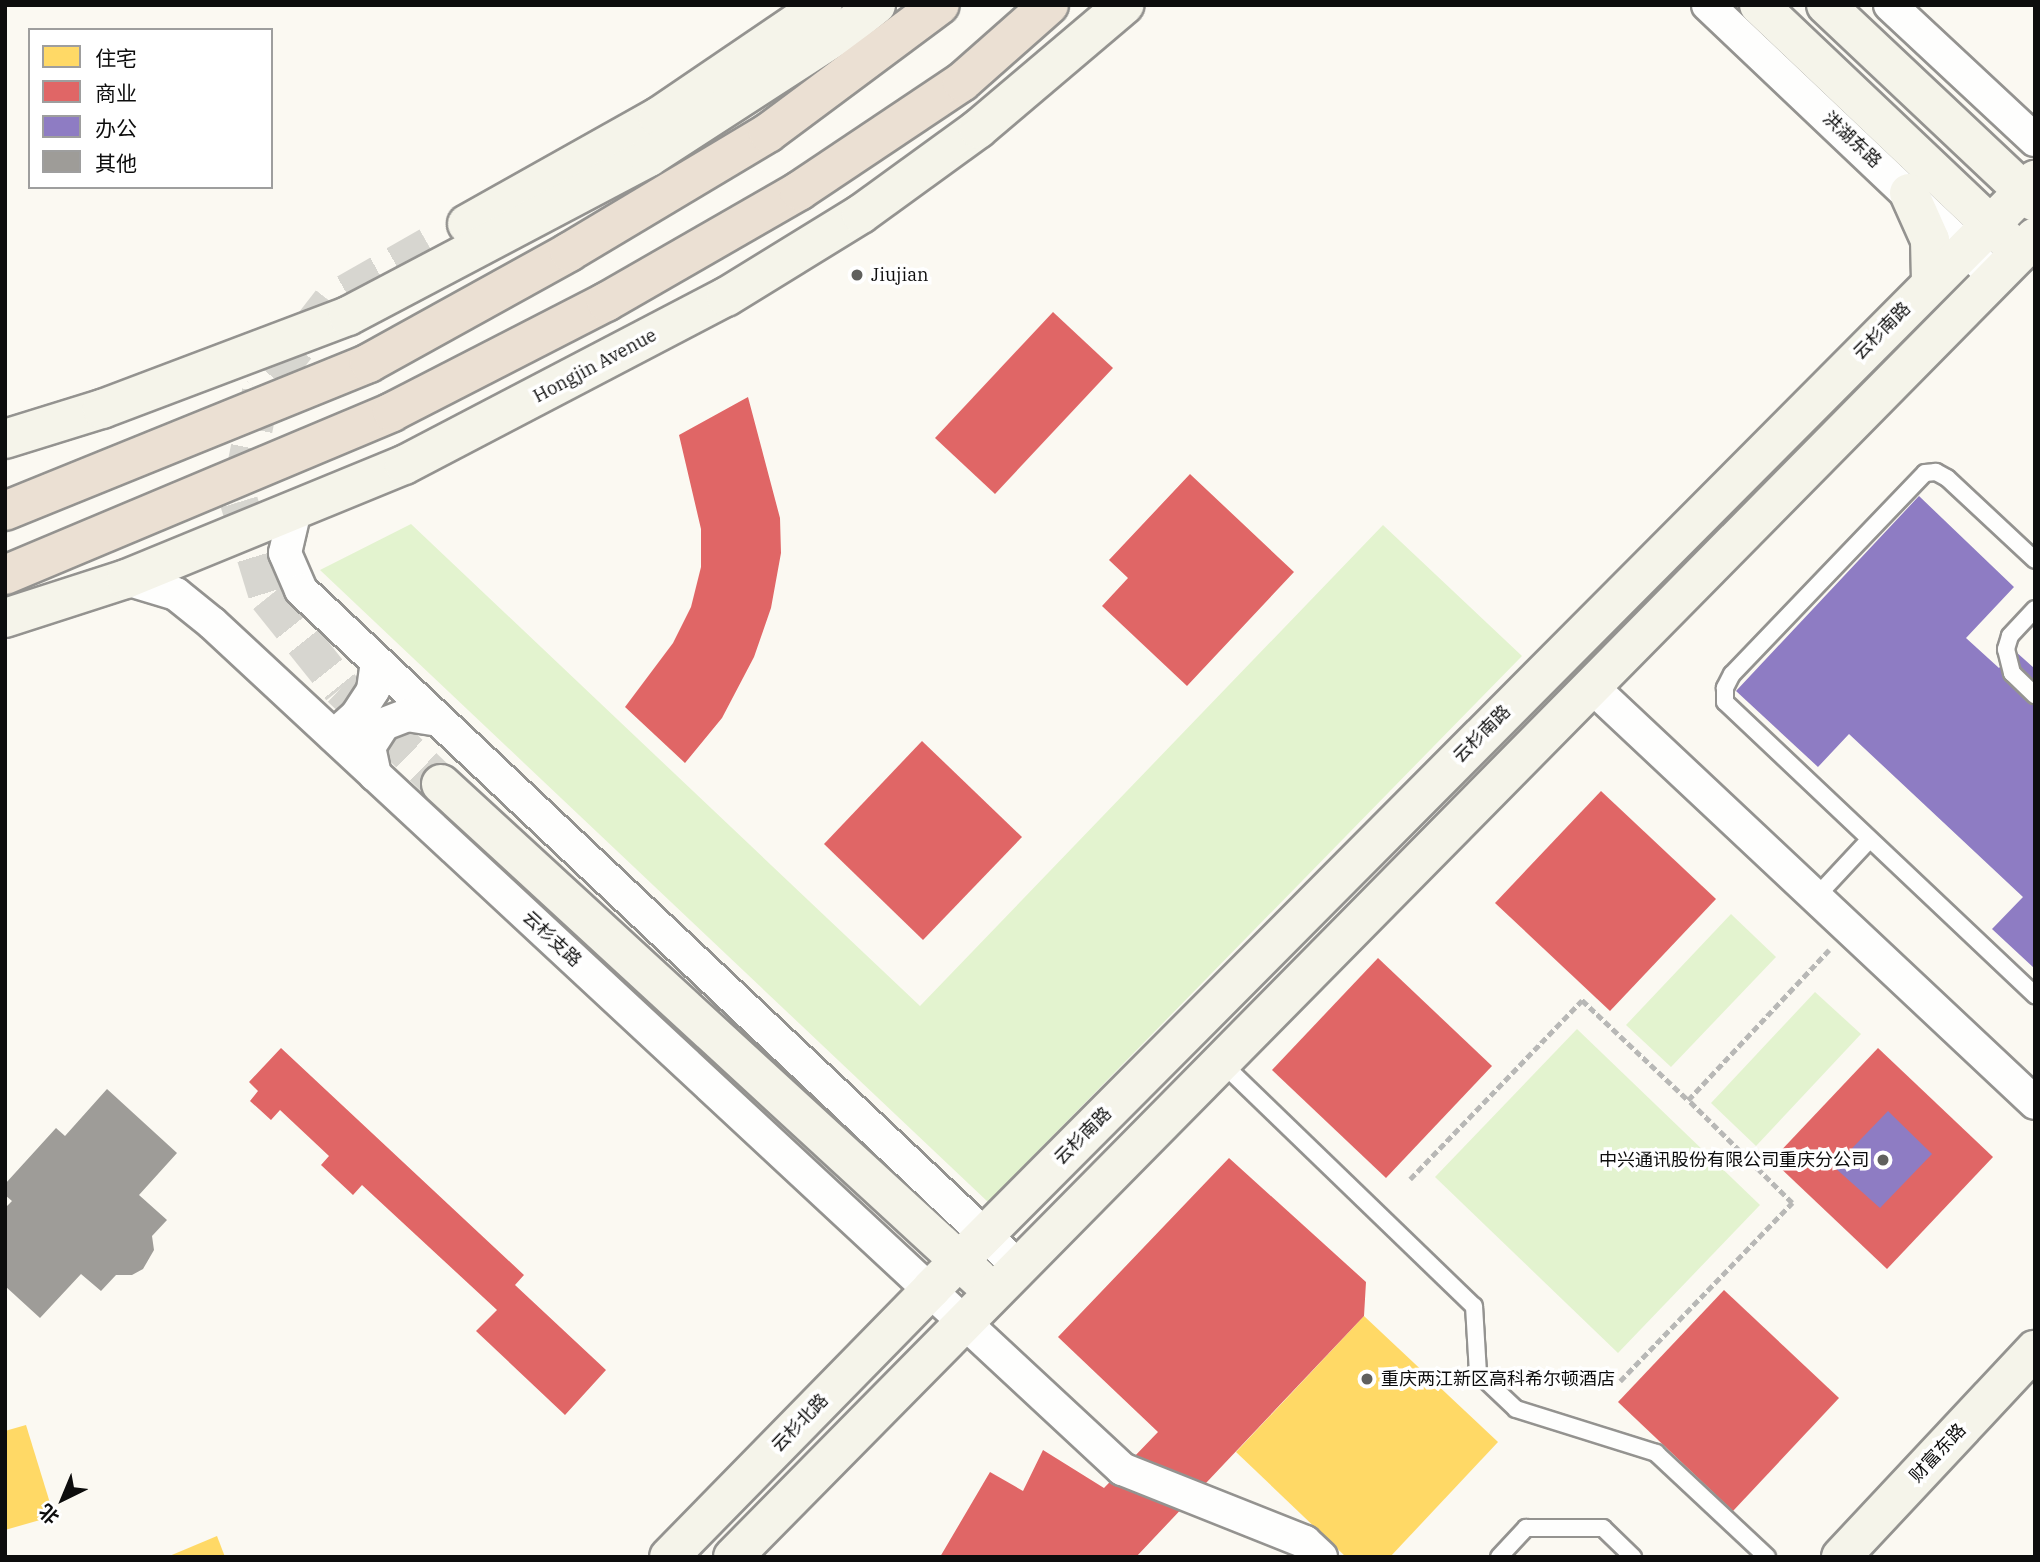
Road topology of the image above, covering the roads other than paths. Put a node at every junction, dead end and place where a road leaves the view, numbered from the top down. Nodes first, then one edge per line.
1 (823, 5) edge
2 (876, 5) edge
3 (940, 5) edge
4 (1049, 5) edge
5 (1124, 5) edge
6 (1708, 5) edge
7 (1759, 5) edge
8 (1826, 5) edge
9 (1890, 5) edge
10 (2035, 140) edge
11 (2031, 191) edge
12 (1909, 193) junction
13 (1977, 235) junction
14 (429, 246) tunnel mouth
15 (2021, 258) edge
16 (1931, 282) junction
17 (5, 439) edge
18 (295, 510) junction
19 (5, 511) edge
20 (2035, 560) edge
21 (5, 575) edge
22 (126, 579) junction
23 (2035, 609) edge
24 (5, 618) edge
25 (377, 662) junction
26 (1591, 686) junction
27 (2035, 695) edge
28 (439, 720) junction
29 (334, 736) junction
30 (375, 775) junction
31 (440, 784) tunnel mouth
32 (1868, 840) junction
33 (1815, 898) junction
34 (2035, 995) edge
35 (1221, 1062) junction
36 (2035, 1103) edge
37 (972, 1248) junction
38 (1006, 1279) junction
39 (931, 1289) junction
40 (965, 1321) junction
41 (2035, 1350) edge
42 (669, 1557) edge
43 (733, 1557) edge
44 (1321, 1557) edge
45 (1499, 1557) edge
46 (1633, 1557) edge
47 (1767, 1557) edge
48 (1841, 1557) edge

1 - 14 main road
2 - 17 main road
3 - 19 highway
4 - 21 highway
5 - 18 main road, Hongjin Avenue
6 - 12 street, 洪湖东路
7 - 13 main road, 洪湖东路
8 - 11 main road
9 - 10 street
11 - 13 main road, 云杉南路
12 - 13 street, 洪湖东路
12 - 16 main road
13 - 15 main road, 洪湖东路
13 - 16 main road, 云杉南路
15 - 26 main road
16 - 37 main road, 云杉南路
18 - 22 main road, Hongjin Avenue
18 - 25 street
20 - 32 lane
22 - 24 main road, Hongjin Avenue
22 - 29 street, 云杉支路
23 - 27 lane
25 - 28 street
25 - 29 street
26 - 33 street
26 - 35 main road
28 - 30 street
28 - 37 street
29 - 30 street, 云杉支路
30 - 39 street, 云杉支路
31 - 37 main road
32 - 33 lane
32 - 34 lane
33 - 36 street
35 - 38 main road
35 - 47 lane
37 - 38 main road
37 - 39 main road, 云杉南路
38 - 40 main road
39 - 40 street, 云杉支路
39 - 42 main road, 云杉北路
40 - 43 main road
40 - 44 street, 云杉支路
41 - 48 main road, 财富东路
45 - 46 lane

